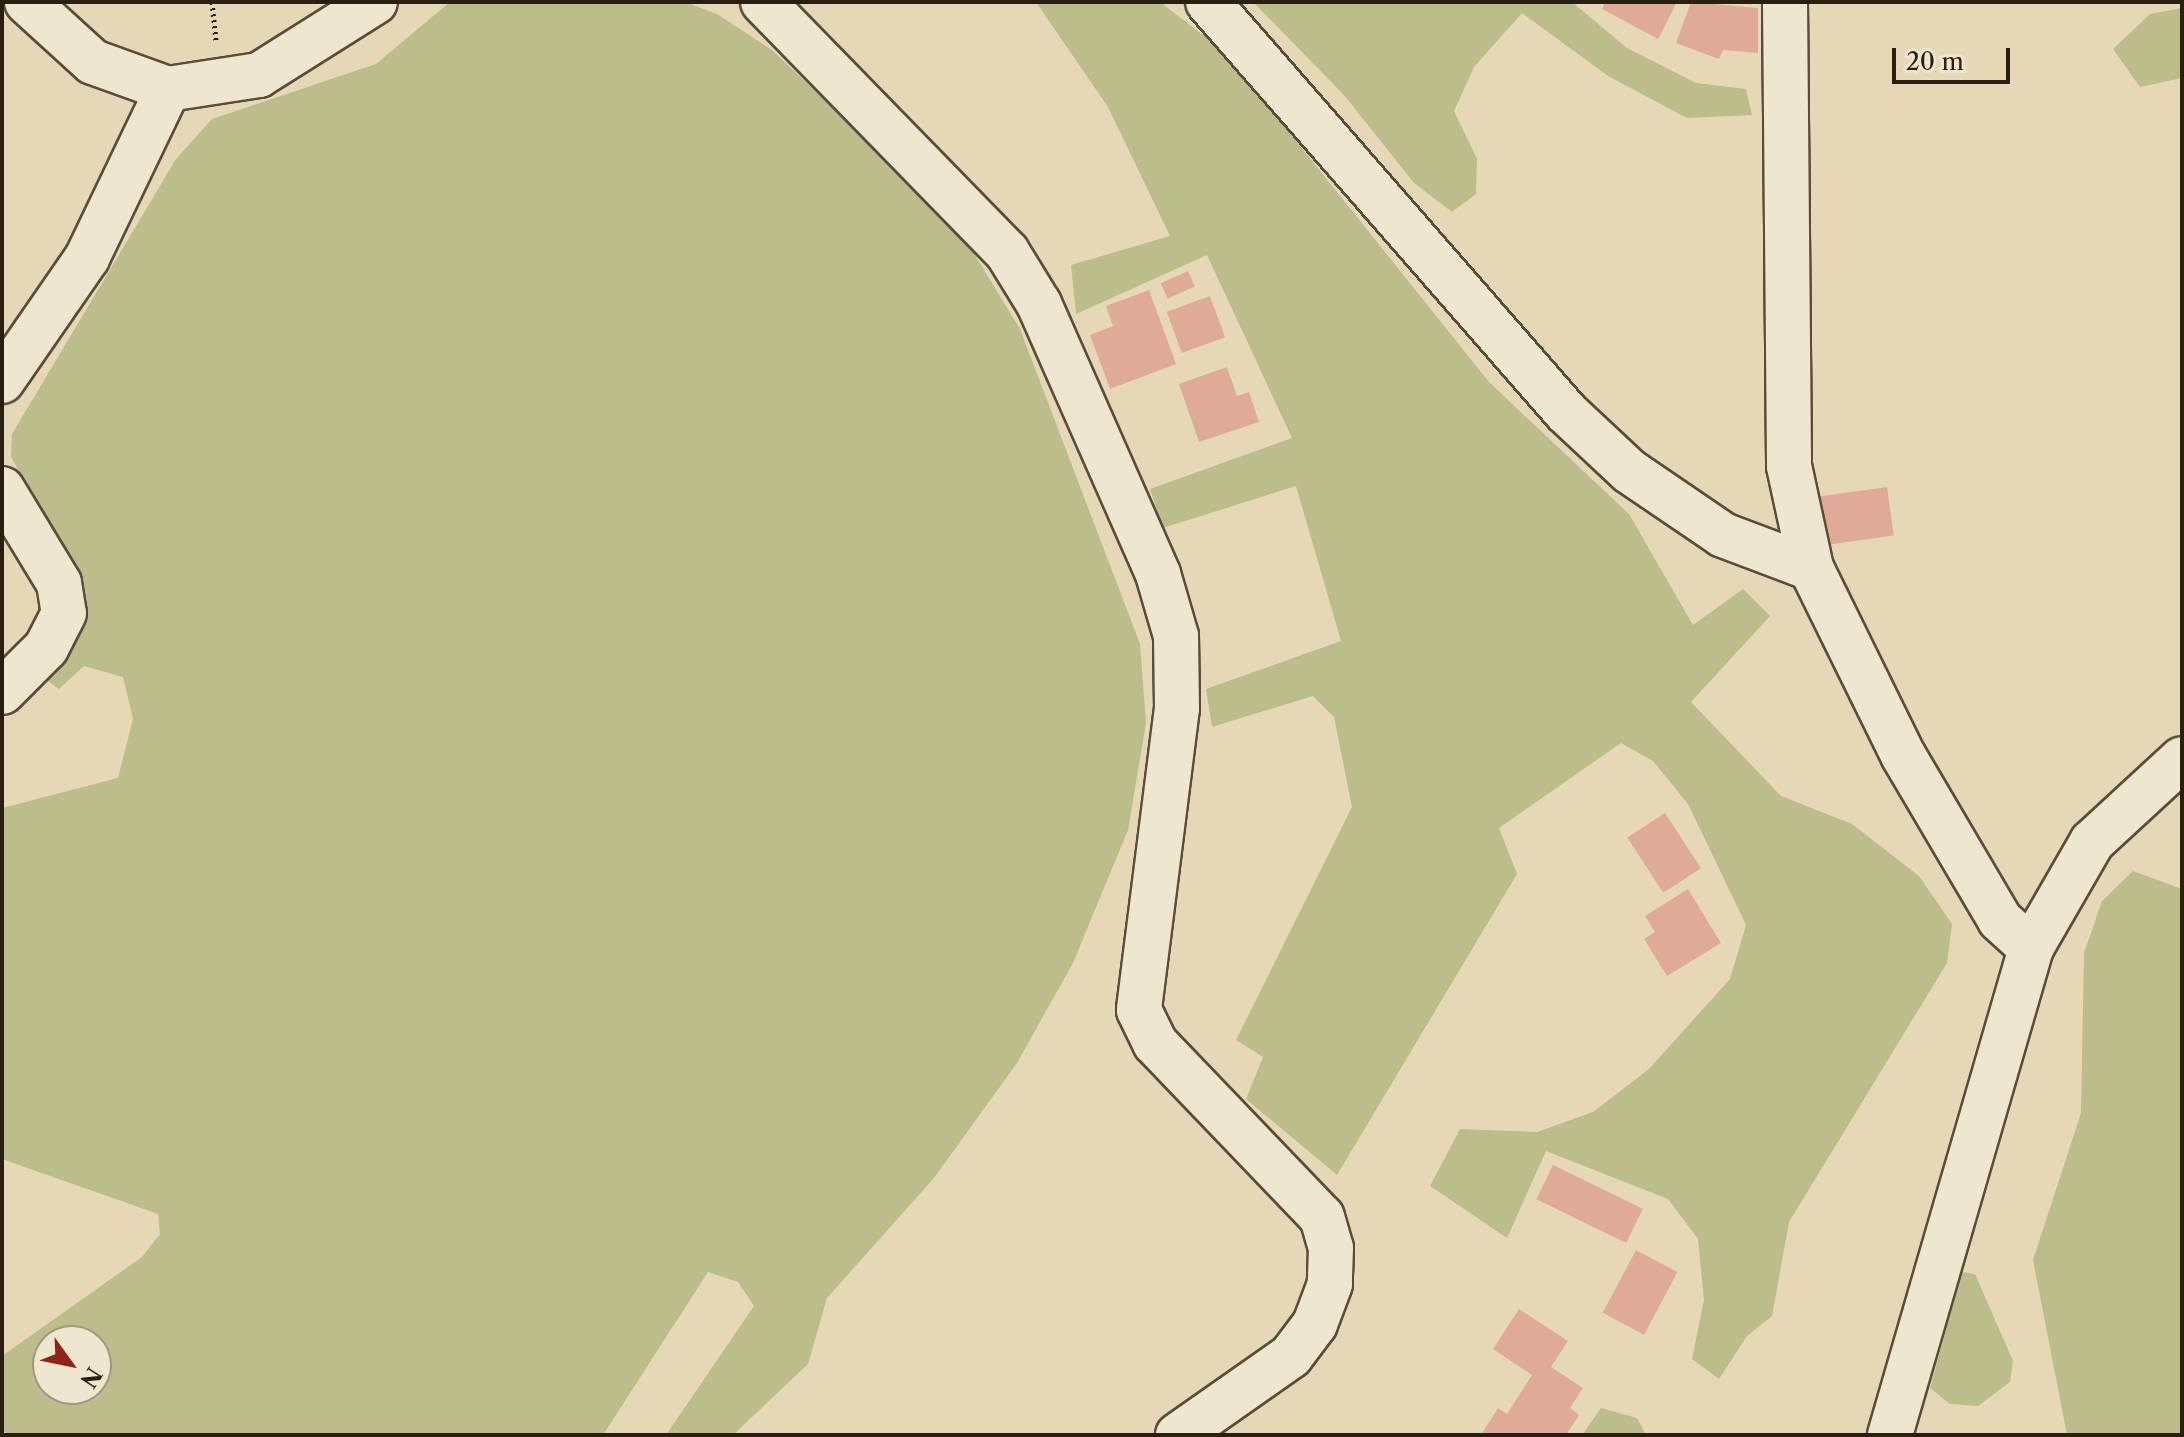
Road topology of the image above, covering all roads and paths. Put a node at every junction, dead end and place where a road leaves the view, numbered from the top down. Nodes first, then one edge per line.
1 (27, 2) edge
2 (375, 2) edge
3 (763, 2) edge
4 (1208, 2) edge
5 (1785, 2) edge
6 (168, 89) junction
7 (2, 381) edge
8 (2, 489) edge
9 (1811, 568) junction
10 (2, 692) edge
11 (2182, 759) edge
12 (2031, 948) junction
13 (1178, 1435) edge
14 (1890, 1435) edge

1 - 6 street
2 - 6 street
3 - 13 street
4 - 9 street
5 - 9 street
6 - 7 street
8 - 10 street
9 - 12 street
11 - 12 street
12 - 14 street

